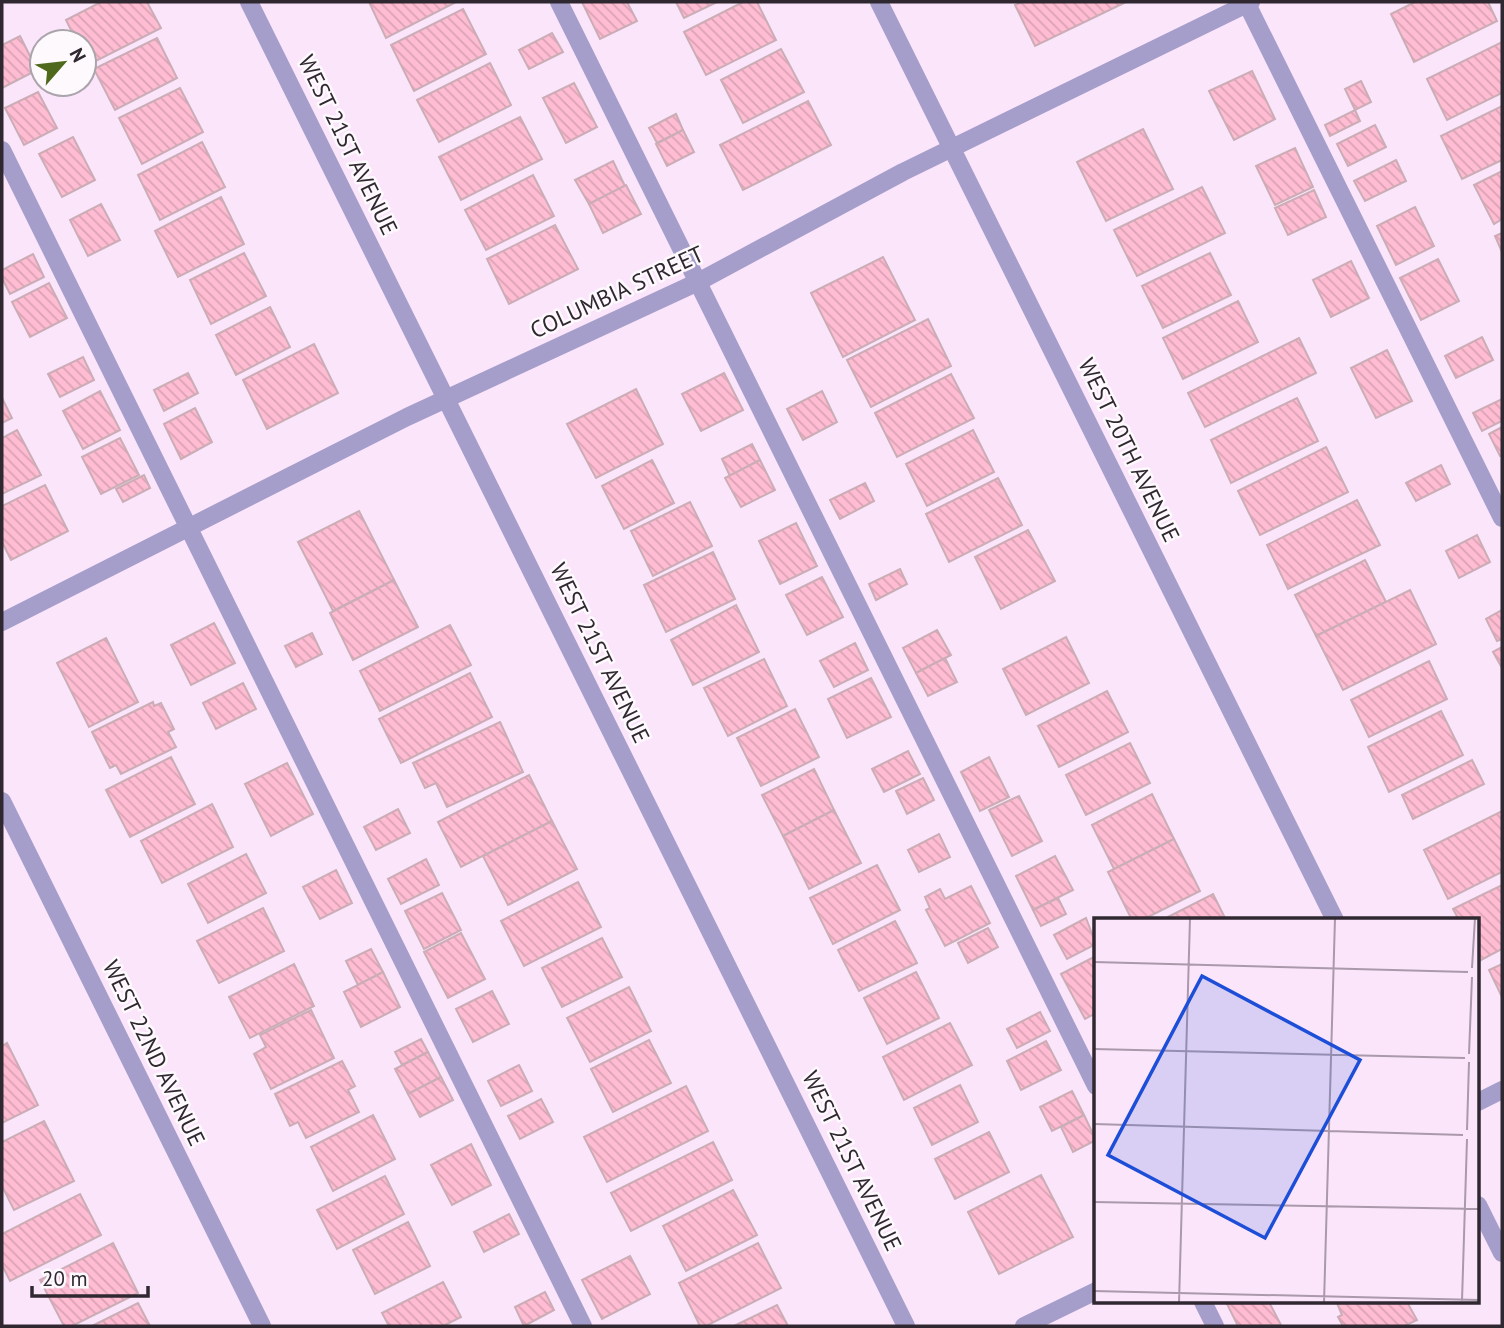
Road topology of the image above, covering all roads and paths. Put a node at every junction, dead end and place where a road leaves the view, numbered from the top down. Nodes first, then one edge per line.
1 (249, 2) edge
2 (559, 2) edge
3 (879, 2) edge
4 (1248, 3) edge
5 (952, 148) junction
6 (2, 150) edge
7 (698, 282) junction
8 (447, 398) junction
9 (1502, 519) edge
10 (189, 527) junction
11 (2, 622) edge
12 (2, 801) edge
13 (1334, 918) edge
14 (1094, 1082) edge
15 (1502, 1090) edge
16 (1480, 1101) edge
17 (1480, 1209) edge
18 (1502, 1254) edge
19 (1094, 1291) edge
20 (1204, 1304) edge
21 (262, 1326) edge
22 (583, 1326) edge
23 (906, 1326) edge
24 (1024, 1326) edge
25 (1215, 1326) edge

1 - 8 street, WEST 21ST AVENUE
2 - 7 street
3 - 5 street, WEST 20TH AVENUE
4 - 5 street, COLUMBIA STREET
4 - 9 street
5 - 7 street, COLUMBIA STREET
5 - 13 street, WEST 20TH AVENUE
6 - 10 street
7 - 8 street, COLUMBIA STREET
7 - 14 street
8 - 10 street, COLUMBIA STREET
8 - 23 street, WEST 21ST AVENUE
10 - 11 street, COLUMBIA STREET
10 - 22 street
12 - 21 street, WEST 22ND AVENUE
15 - 16 street
17 - 18 street
19 - 24 street
20 - 25 street

